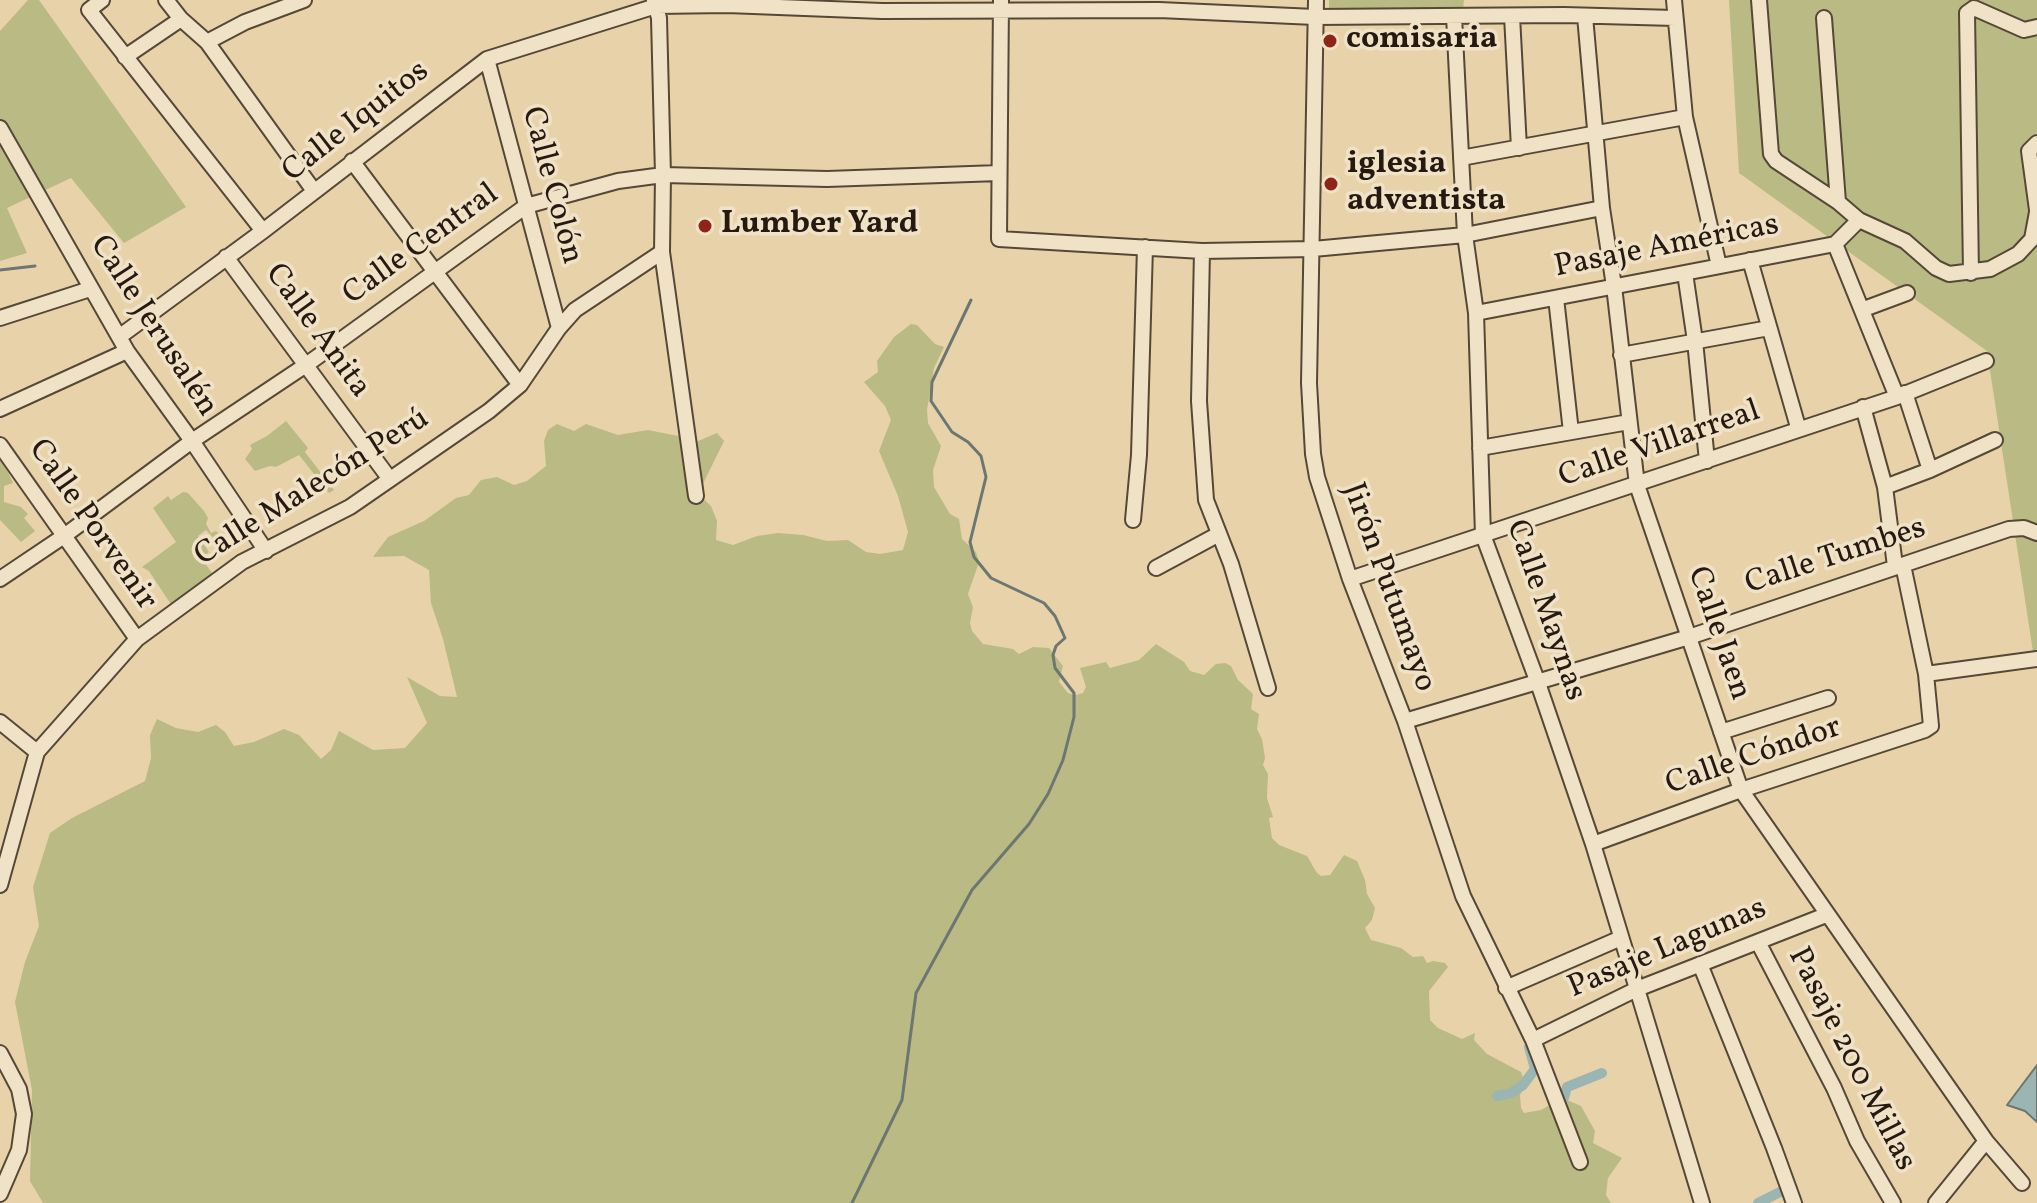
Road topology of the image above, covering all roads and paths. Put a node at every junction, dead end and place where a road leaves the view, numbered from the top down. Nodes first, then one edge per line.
1 (102, 0) edge
2 (166, 0) edge
3 (304, 0) edge
4 (1316, 0) edge
5 (1674, 0) edge
6 (1759, 0) edge
7 (655, 3) edge
8 (1001, 5) edge
9 (1159, 5) edge
10 (1564, 8) edge
11 (1454, 16) junction
12 (1512, 16) junction
13 (1585, 16) junction
14 (1315, 17) junction
15 (1675, 18) junction
16 (1824, 18) dead end
17 (181, 19) junction
18 (2037, 27) edge
19 (207, 42) junction
20 (125, 57) junction
21 (487, 59) junction
22 (1685, 117) junction
23 (0, 128) edge
24 (1596, 135) junction
25 (2037, 143) edge
26 (1519, 148) junction
27 (1461, 158) junction
28 (352, 161) junction
29 (999, 173) junction
30 (663, 175) junction
31 (314, 191) junction
32 (1838, 202) junction
33 (526, 206) junction
34 (1602, 208) junction
35 (2037, 211) edge
36 (1859, 220) junction
37 (263, 231) junction
38 (1465, 235) junction
39 (1835, 244) junction
40 (1145, 247) junction
41 (1313, 249) junction
42 (1202, 251) junction
43 (662, 252) junction
44 (226, 257) junction
45 (1750, 260) junction
46 (1719, 266) junction
47 (434, 271) junction
48 (1685, 273) junction
49 (1971, 273) junction
50 (1614, 286) junction
51 (90, 289) junction
52 (1907, 293) dead end
53 (1556, 298) junction
54 (1864, 309) junction
55 (1476, 313) junction
56 (0, 318) edge
57 (559, 328) junction
58 (1769, 328) junction
59 (119, 337) junction
60 (1695, 341) junction
61 (127, 351) junction
62 (1621, 355) junction
63 (1986, 361) dead end
64 (306, 365) junction
65 (520, 385) junction
66 (1901, 395) junction
67 (1863, 407) junction
68 (0, 409) edge
69 (1629, 422) junction
70 (1798, 427) junction
71 (1571, 432) junction
72 (1995, 440) dead end
73 (192, 441) junction
74 (0, 445) edge
75 (1480, 448) junction
76 (1707, 461) junction
77 (1930, 470) junction
78 (389, 478) junction
79 (1637, 485) junction
80 (1885, 487) junction
81 (696, 496) dead end
82 (1133, 520) dead end
83 (2037, 533) edge
84 (1219, 534) junction
85 (1483, 535) junction
86 (64, 536) junction
87 (266, 551) junction
88 (1899, 566) junction
89 (1156, 568) dead end
90 (0, 579) edge
91 (1350, 579) junction
92 (1689, 637) junction
93 (137, 639) junction
94 (2037, 659) edge
95 (1926, 674) junction
96 (1538, 683) junction
97 (1268, 688) dead end
98 (1828, 698) dead end
99 (1405, 721) junction
100 (0, 722) edge
101 (1721, 732) junction
102 (37, 752) junction
103 (1741, 790) junction
104 (1593, 844) junction
105 (0, 885) edge
106 (1826, 915) junction
107 (1621, 938) junction
108 (1758, 942) junction
109 (1700, 964) junction
110 (1506, 988) junction
111 (1637, 989) junction
112 (1533, 1040) junction
113 (0, 1053) edge
114 (1986, 1141) junction
115 (1580, 1162) dead end
116 (2022, 1183) dead end
117 (0, 1194) edge
118 (1702, 1203) edge
119 (1794, 1203) edge
120 (1893, 1203) edge
121 (1936, 1203) edge

1 - 20 street
2 - 17 street
3 - 19 street
4 - 14 street, Jirón Putumayo
5 - 15 street
6 - 32 street
7 - 8 street, Calle Iquitos
7 - 21 street, Calle Iquitos
7 - 30 street
8 - 9 street, Calle Iquitos
8 - 29 street
9 - 14 street, Calle Iquitos
10 - 12 street, Calle Iquitos
10 - 13 street, Calle Iquitos
11 - 12 street, Calle Iquitos
11 - 14 street, Calle Iquitos
11 - 27 street, Calle Maynas
12 - 26 street
13 - 15 street, Calle Iquitos
13 - 24 street, Calle Jaen
14 - 41 street, Jirón Putumayo
15 - 22 street
16 - 32 street
17 - 19 street
17 - 20 street
18 - 49 street
19 - 31 street
20 - 37 street
21 - 28 street, Calle Iquitos
21 - 33 street, Calle Colón
22 - 24 street
22 - 46 street
23 - 51 street, Calle Jerusalén
24 - 26 street
24 - 34 street, Calle Jaen
25 - 35 street
26 - 27 street
27 - 38 street, Calle Maynas
28 - 31 street, Calle Iquitos
28 - 47 street
29 - 30 street, Calle Central
29 - 40 street
30 - 33 street, Calle Central
30 - 43 street
31 - 37 street, Calle Iquitos
32 - 36 street
33 - 47 street, Calle Central
33 - 57 street, Calle Colón
34 - 38 street
34 - 50 street, Calle Jaen
35 - 49 street
36 - 39 street
36 - 49 street
37 - 44 street, Calle Iquitos
38 - 41 street
38 - 55 street, Calle Maynas
39 - 45 street, Pasaje Américas
39 - 54 street
40 - 42 street
40 - 82 street
41 - 42 street
41 - 91 street, Jirón Putumayo
42 - 84 street
43 - 57 street, Calle Malecón Perú
43 - 81 street
44 - 59 street, Calle Iquitos
44 - 64 street, Calle Anita
45 - 46 street, Pasaje Américas
45 - 58 street
46 - 48 street, Pasaje Américas
47 - 64 street, Calle Central
47 - 65 street
48 - 50 street, Pasaje Américas
48 - 60 street
50 - 53 street, Pasaje Américas
50 - 62 street, Calle Jaen
51 - 56 street
51 - 59 street, Calle Jerusalén
52 - 54 street
53 - 55 street, Pasaje Américas
53 - 71 street
54 - 66 street
55 - 75 street, Calle Maynas
57 - 65 street, Calle Malecón Perú
58 - 60 street
58 - 70 street
59 - 61 street, Calle Jerusalén
60 - 62 street
60 - 76 street
61 - 68 street
61 - 73 street, Calle Jerusalén
62 - 69 street, Calle Jaen
63 - 66 street, Calle Villarreal
64 - 73 street, Calle Central
64 - 78 street, Calle Anita
65 - 78 street, Calle Malecón Perú
66 - 67 street, Calle Villarreal
66 - 77 street
67 - 70 street, Calle Villarreal
67 - 80 street
69 - 71 street
69 - 79 street, Calle Jaen
70 - 76 street, Calle Villarreal
71 - 75 street
72 - 77 street
73 - 86 street, Calle Central
73 - 87 street, Calle Jerusalén
74 - 86 street, Calle Porvenir
75 - 85 street, Calle Maynas
76 - 79 street, Calle Villarreal
77 - 80 street
78 - 87 street, Calle Malecón Perú
79 - 85 street, Calle Villarreal
79 - 92 street, Calle Jaen
80 - 88 street
83 - 88 street, Calle Tumbes
84 - 89 street
84 - 97 street
85 - 91 street, Calle Villarreal
85 - 96 street, Calle Maynas
86 - 90 street, Calle Central
86 - 93 street, Calle Porvenir
87 - 93 street, Calle Malecón Perú
88 - 92 street, Calle Tumbes
88 - 95 street
91 - 99 street, Jirón Putumayo
92 - 96 street, Calle Tumbes
92 - 101 street, Calle Jaen
93 - 102 street, Calle Malecón Perú
94 - 95 street
95 - 103 street, Calle Cóndor
96 - 99 street, Calle Tumbes
96 - 104 street, Calle Maynas
98 - 101 street
99 - 110 street, Jirón Putumayo
100 - 102 street
101 - 103 street, Calle Jaen
102 - 105 street
103 - 104 street, Calle Cóndor
103 - 106 street, Calle Jaen
104 - 107 street, Calle Maynas
106 - 108 street, Pasaje Lagunas
106 - 114 street, Calle Jaen
107 - 110 street
107 - 111 street, Calle Maynas
108 - 109 street, Pasaje Lagunas
108 - 120 street, Pasaje 200 Millas
109 - 111 street, Pasaje Lagunas
109 - 119 street
110 - 112 street, Jirón Putumayo
111 - 112 street, Pasaje Lagunas
111 - 118 street, Calle Maynas
112 - 115 street, Jirón Putumayo
113 - 117 street
114 - 116 street, Calle Jaen
114 - 121 street

